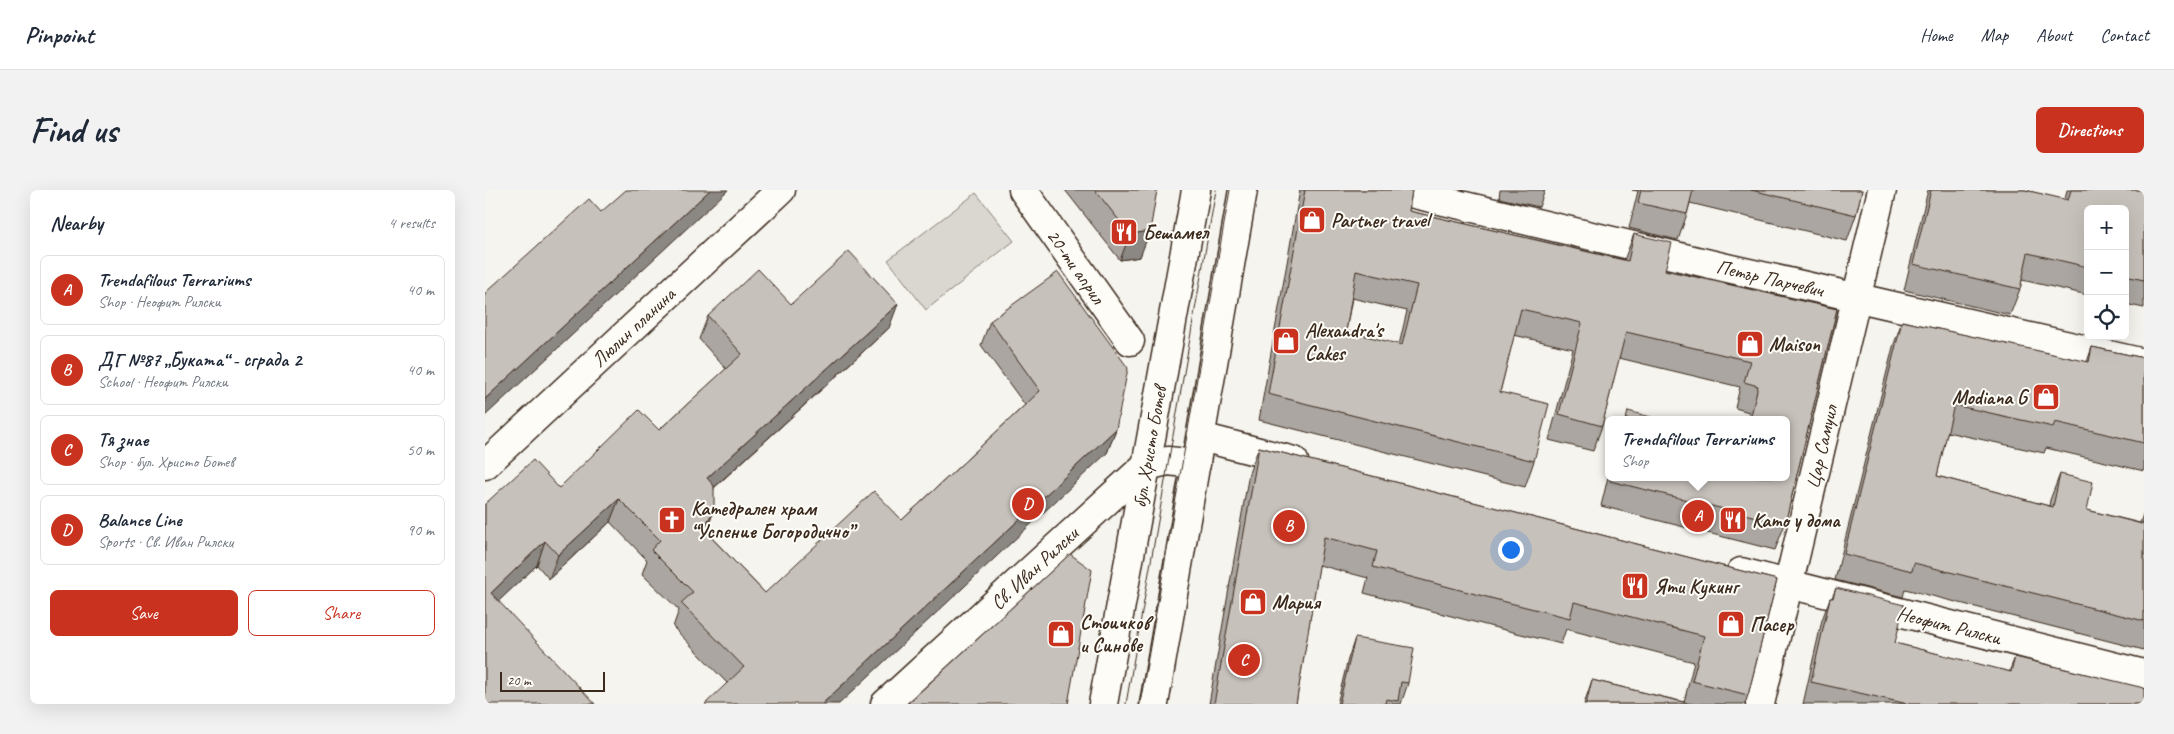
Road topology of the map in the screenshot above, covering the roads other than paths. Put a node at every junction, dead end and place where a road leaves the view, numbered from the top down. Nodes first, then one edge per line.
1 (781, 190) edge
2 (1023, 190) edge
3 (1196, 190) edge
4 (1243, 190) edge
5 (1397, 190) edge
6 (1883, 190) edge
7 (1856, 297) junction
8 (1130, 341) dead end
9 (2144, 363) edge
10 (1201, 437) junction
11 (1196, 464) junction
12 (485, 465) edge
13 (1145, 466) junction
14 (1315, 466) edge
15 (1721, 567) edge
16 (1789, 584) junction
17 (2144, 674) edge
18 (885, 704) edge
19 (1103, 704) edge
20 (1154, 704) edge
21 (1760, 704) edge

1 - 12 street, Люлин планина
2 - 8 street, 20-ти април
3 - 13 street, бул. Христо Ботев
4 - 10 street
5 - 7 street, Петър Парчевич
6 - 7 street, Цар Самуил
7 - 9 street, Петър Парчевич
7 - 16 street, Цар Самуил
10 - 11 street
10 - 14 street
11 - 13 street
11 - 20 street
13 - 18 street, Св. Иван Рилски
13 - 19 street, бул. Христо Ботев
15 - 16 street, Неофит Рилски
16 - 17 street, Неофит Рилски
16 - 21 street, Цар Самуил

